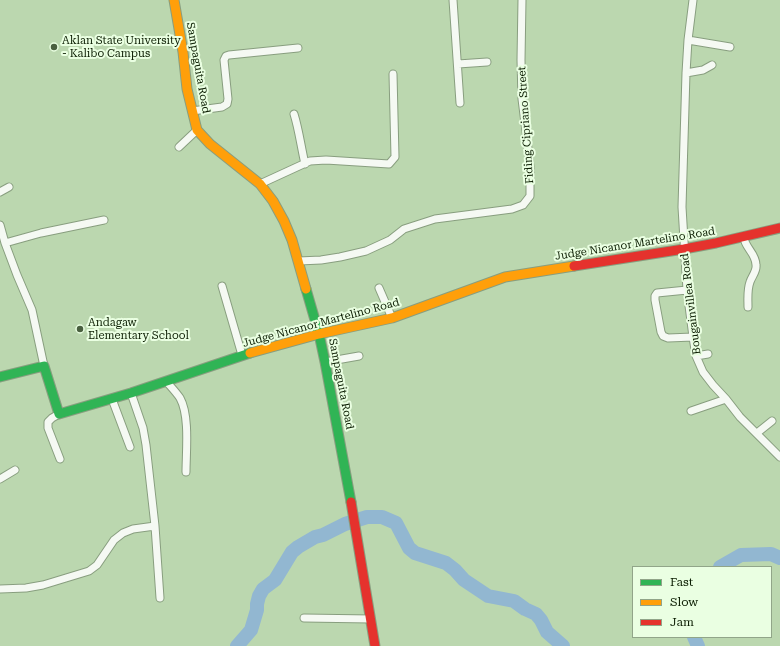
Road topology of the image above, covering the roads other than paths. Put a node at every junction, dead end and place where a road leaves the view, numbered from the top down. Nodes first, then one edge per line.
1 (174, 0) edge
2 (453, 0) edge
3 (522, 0) edge
4 (693, 0) edge
5 (688, 40) junction
6 (730, 47) dead end
7 (298, 48) dead end
8 (487, 62) dead end
9 (458, 64) junction
10 (712, 65) dead end
11 (686, 72) junction
12 (393, 74) dead end
13 (460, 103) dead end
14 (192, 112) junction
15 (294, 114) dead end
16 (197, 130) junction
17 (179, 147) dead end
18 (304, 164) junction
19 (260, 184) junction
20 (9, 187) dead end
21 (0, 192) edge
22 (104, 220) dead end
23 (0, 225) edge
24 (780, 228) edge
25 (744, 236) junction
26 (5, 243) junction
27 (684, 249) junction
28 (299, 261) junction
29 (222, 286) dead end
30 (379, 288) dead end
31 (687, 290) junction
32 (748, 307) dead end
33 (392, 318) junction
34 (319, 334) junction
35 (693, 337) junction
36 (708, 354) dead end
37 (242, 355) junction
38 (359, 356) dead end
39 (696, 356) junction
40 (326, 362) junction
41 (44, 366) junction
42 (0, 377) edge
43 (166, 381) junction
44 (131, 393) junction
45 (726, 398) junction
46 (112, 399) junction
47 (691, 411) dead end
48 (59, 414) junction
49 (772, 421) dead end
50 (757, 433) junction
51 (130, 447) dead end
52 (780, 457) edge
53 (60, 459) dead end
54 (15, 470) dead end
55 (186, 472) dead end
56 (0, 479) edge
57 (155, 526) junction
58 (0, 589) edge
59 (160, 598) dead end
60 (304, 618) dead end
61 (371, 619) junction
62 (375, 646) edge

1 - 14 street, Sampaguita Road
2 - 9 street
3 - 28 street, Fiding Cipriano Street
4 - 5 street, Bougainvillea Road
5 - 6 street
5 - 11 street, Bougainvillea Road
7 - 14 street
8 - 9 street
9 - 13 street
10 - 11 street
11 - 27 street, Bougainvillea Road
12 - 18 street
14 - 16 street, Sampaguita Road
15 - 18 street
16 - 17 street
16 - 19 street, Sampaguita Road
18 - 19 street
19 - 28 street, Sampaguita Road
20 - 21 street
22 - 26 street
23 - 26 street
24 - 25 street, Judge Nicanor Martelino Road
25 - 27 street, Judge Nicanor Martelino Road
25 - 32 street
26 - 41 street
27 - 31 street, Bougainvillea Road
27 - 33 street, Judge Nicanor Martelino Road
28 - 34 street, Sampaguita Road
29 - 37 street
30 - 33 street
31 - 35 street, Bougainvillea Road
31 - 35 street
33 - 34 street, Judge Nicanor Martelino Road
34 - 37 street, Judge Nicanor Martelino Road
34 - 40 street, Sampaguita Road
35 - 39 street, Bougainvillea Road
36 - 39 street
37 - 43 street, Judge Nicanor Martelino Road
38 - 40 street
39 - 45 street, Bougainvillea Road
40 - 61 street, Sampaguita Road
41 - 42 street
41 - 48 street
43 - 44 street, Judge Nicanor Martelino Road
43 - 55 street
44 - 46 street, Judge Nicanor Martelino Road
44 - 57 street
45 - 47 street
45 - 50 street, Bougainvillea Road
46 - 48 street, Judge Nicanor Martelino Road
46 - 51 street
48 - 53 street
49 - 50 street
50 - 52 street, Bougainvillea Road
54 - 56 street
57 - 58 street
57 - 59 street
60 - 61 street
61 - 62 street, Sampaguita Road

